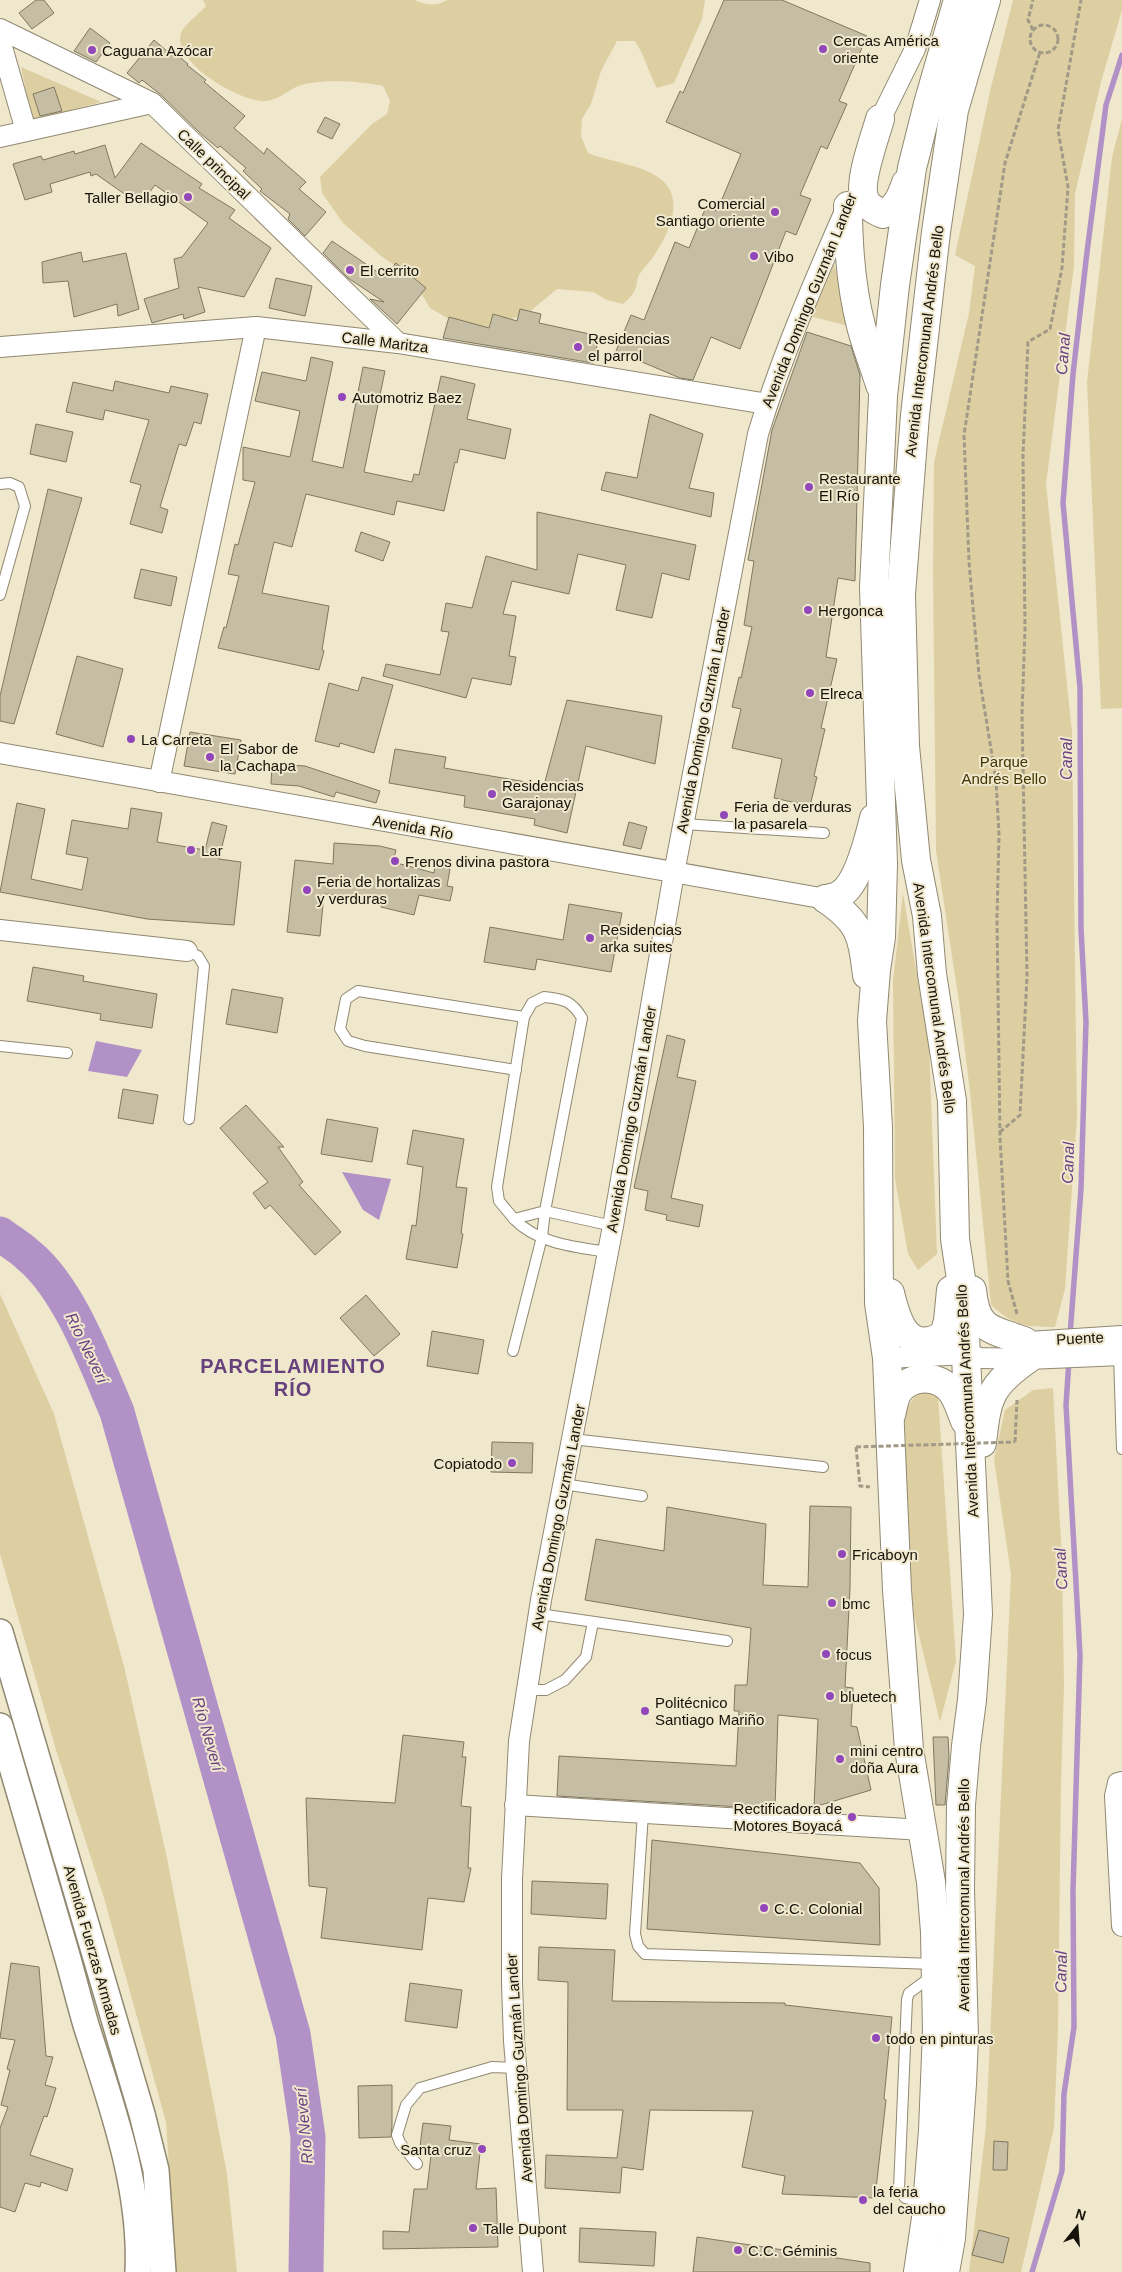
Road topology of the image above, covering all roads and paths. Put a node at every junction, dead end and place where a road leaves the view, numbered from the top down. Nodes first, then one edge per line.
1 (930, 0) edge
2 (958, 0) edge
3 (986, 0) edge
4 (1033, 0) edge
5 (1081, 0) edge
6 (0, 29) edge
7 (1033, 30) junction
8 (0, 40) edge
9 (1040, 52) junction
10 (152, 103) junction
11 (880, 119) junction
12 (26, 131) junction
13 (0, 137) edge
14 (912, 168) junction
15 (848, 206) junction
16 (256, 327) junction
17 (398, 343) junction
18 (0, 347) edge
19 (883, 396) junction
20 (767, 404) junction
21 (0, 484) edge
22 (0, 595) edge
23 (0, 753) edge
24 (159, 782) junction
25 (881, 790) junction
26 (683, 824) junction
27 (824, 833) dead end
28 (674, 873) junction
29 (826, 899) junction
30 (0, 930) edge
31 (187, 951) joint
32 (874, 992) junction
33 (524, 1017) junction
34 (0, 1046) edge
35 (67, 1053) dead end
36 (516, 1070) junction
37 (189, 1119) dead end
38 (1000, 1133) junction
39 (545, 1211) junction
40 (514, 1219) junction
41 (613, 1226) junction
42 (879, 1235) junction
43 (542, 1237) junction
44 (955, 1239) junction
45 (608, 1252) junction
46 (1117, 1347) edge
47 (1038, 1349) junction
48 (513, 1351) dead end
49 (967, 1354) junction
50 (887, 1358) junction
51 (1020, 1394) dead end
52 (889, 1426) junction
53 (970, 1434) junction
54 (572, 1439) junction
55 (1122, 1449) edge
56 (823, 1467) dead end
57 (972, 1477) junction
58 (564, 1484) junction
59 (891, 1487) junction
60 (642, 1496) dead end
61 (539, 1614) junction
62 (593, 1622) junction
63 (0, 1632) edge
64 (727, 1641) dead end
65 (527, 1690) junction
66 (0, 1726) edge
67 (1122, 1782) edge
68 (515, 1805) junction
69 (643, 1813) junction
70 (923, 1830) junction
71 (1122, 1926) edge
72 (935, 1969) junction
73 (517, 2068) junction
74 (416, 2164) dead end
75 (138, 2272) edge
76 (163, 2272) edge
77 (533, 2272) edge
78 (918, 2272) edge
79 (945, 2272) edge

1 - 11 street, Avenida Domingo Guzmán Lander
2 - 14 main road, Avenida Intercomunal Andrés Bello
3 - 44 main road, Avenida Intercomunal Andrés Bello
4 - 7 path
5 - 38 path
6 - 10 street, Calle principal
7 - 9 path
7 - 9 path
8 - 12 street
9 - 38 path
10 - 12 street
10 - 17 street, Calle principal
11 - 14 main road
11 - 15 street, Avenida Domingo Guzmán Lander
12 - 13 street
14 - 19 main road, Avenida Intercomunal Andrés Bello
15 - 19 main road
15 - 20 street, Avenida Domingo Guzmán Lander
16 - 17 street, Calle Maritza
16 - 18 street, Calle Maritza
16 - 24 street
17 - 20 street, Calle Maritza
19 - 25 main road, Avenida Intercomunal Andrés Bello
20 - 26 street, Avenida Domingo Guzmán Lander
21 - 22 lane
23 - 24 street, Avenida Río
24 - 28 street, Avenida Río
25 - 29 main road
25 - 32 main road, Avenida Intercomunal Andrés Bello
26 - 27 lane
26 - 28 street, Avenida Domingo Guzmán Lander
28 - 29 street, Avenida Río
28 - 41 street, Avenida Domingo Guzmán Lander
29 - 32 main road
30 - 31 street
31 - 37 lane
32 - 42 main road, Avenida Intercomunal Andrés Bello
33 - 36 lane
33 - 36 lane
33 - 39 lane
34 - 35 lane
36 - 40 lane
38 - 47 path
39 - 40 lane
39 - 41 lane
39 - 43 lane
40 - 43 lane
41 - 45 street, Avenida Domingo Guzmán Lander
42 - 44 main road
42 - 50 main road, Avenida Intercomunal Andrés Bello
43 - 45 lane
43 - 48 lane
44 - 47 main road
44 - 49 main road, Avenida Intercomunal Andrés Bello
45 - 54 street, Avenida Domingo Guzmán Lander
46 - 47 street, Puente
46 - 55 lane
47 - 49 street, Puente
47 - 57 main road
49 - 50 street, Puente
49 - 53 main road, Avenida Intercomunal Andrés Bello
50 - 52 main road, Avenida Intercomunal Andrés Bello
51 - 59 path, bridge
52 - 53 main road
52 - 59 main road, Avenida Intercomunal Andrés Bello
53 - 57 main road, Avenida Intercomunal Andrés Bello
54 - 56 lane
54 - 58 street, Avenida Domingo Guzmán Lander
57 - 79 main road, Avenida Intercomunal Andrés Bello
58 - 60 lane
58 - 61 street, Avenida Domingo Guzmán Lander
59 - 70 main road, Avenida Intercomunal Andrés Bello
61 - 62 lane
61 - 65 street, Avenida Domingo Guzmán Lander
62 - 64 lane
62 - 65 lane
63 - 76 street, Avenida Fuerzas Armadas
65 - 68 street, Avenida Domingo Guzmán Lander
66 - 75 street, Avenida Fuerzas Armadas
67 - 71 street
68 - 69 street
68 - 73 street, Avenida Domingo Guzmán Lander
69 - 70 street
69 - 72 lane
70 - 72 main road, Avenida Intercomunal Andrés Bello
72 - 78 main road, Avenida Intercomunal Andrés Bello
73 - 74 lane
73 - 77 street, Avenida Domingo Guzmán Lander

